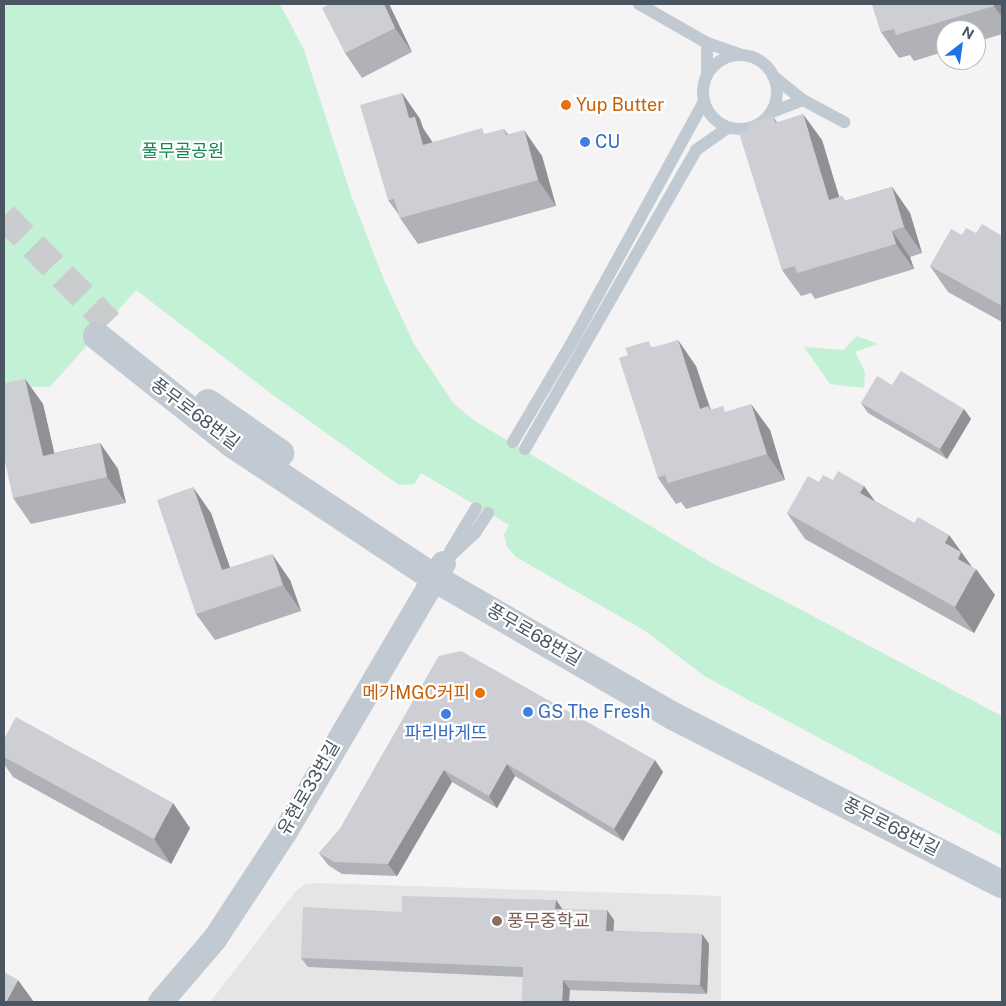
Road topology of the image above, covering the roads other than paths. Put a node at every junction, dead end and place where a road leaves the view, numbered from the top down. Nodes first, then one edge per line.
1 (639, 4) edge
2 (707, 43) junction
3 (744, 56) junction
4 (773, 76) junction
5 (706, 78) junction
6 (803, 100) junction
7 (704, 101) junction
8 (772, 112) junction
9 (844, 122) dead end
10 (728, 128) junction
11 (103, 330) tunnel mouth
12 (513, 442) dead end
13 (525, 449) dead end
14 (482, 511) dead end
15 (439, 570) junction
16 (1002, 868) edge
17 (1002, 884) edge
18 (160, 1002) edge

1 - 2 lane
2 - 3 lane
2 - 5 lane
3 - 4 lane
3 - 5 lane
4 - 6 lane
4 - 8 lane
5 - 7 lane
6 - 8 lane
6 - 9 lane
7 - 10 lane
7 - 12 lane
8 - 10 lane
10 - 13 lane
11 - 15 street, 풍무로68번길
14 - 15 lane
15 - 16 street, 풍무로68번길
15 - 17 street, 풍무로68번길
15 - 18 street, 유현로33번길

